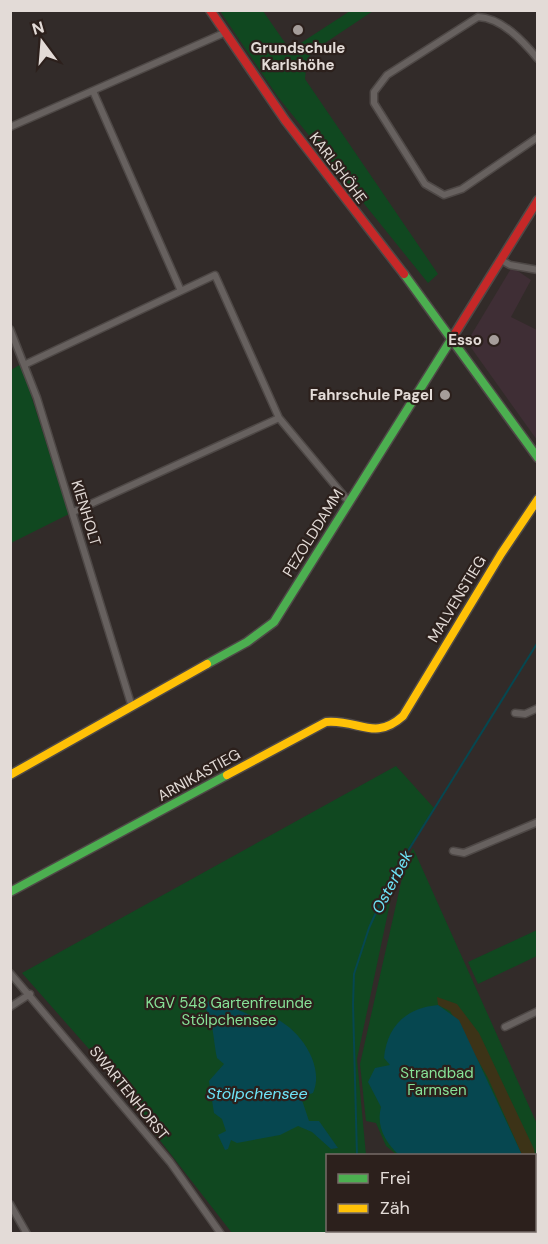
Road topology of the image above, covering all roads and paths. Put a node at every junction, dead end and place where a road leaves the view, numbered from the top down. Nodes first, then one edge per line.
1 (210, 10) edge
2 (224, 33) junction
3 (537, 59) edge
4 (93, 91) junction
5 (10, 128) edge
6 (537, 137) edge
7 (537, 200) edge
8 (501, 260) junction
9 (537, 270) edge
10 (182, 291) junction
11 (10, 329) edge
12 (451, 339) junction
13 (26, 364) junction
14 (279, 418) junction
15 (537, 458) edge
16 (537, 499) edge
17 (349, 502) junction
18 (73, 512) junction
19 (132, 707) junction
20 (537, 708) edge
21 (515, 713) dead end
22 (403, 716) joint
23 (10, 775) edge
24 (537, 822) edge
25 (453, 851) dead end
26 (10, 892) edge
27 (10, 973) edge
28 (30, 994) junction
29 (10, 1007) edge
30 (537, 1011) edge
31 (506, 1027) dead end
32 (10, 1204) edge
33 (27, 1233) edge
34 (221, 1233) edge

1 - 2 street, KARLSHÖHE
2 - 4 street
2 - 12 street, KARLSHÖHE
3 - 6 street
4 - 5 street
4 - 10 street
7 - 8 street, PEZOLDDAMM
8 - 9 street
8 - 12 street, PEZOLDDAMM
10 - 13 street
10 - 14 street
11 - 13 street, KIENHOLT
12 - 15 street, KARLSHÖHE
12 - 17 street, PEZOLDDAMM
13 - 18 street, KIENHOLT
14 - 17 street
14 - 18 street
16 - 22 street, MALVENSTIEG
17 - 19 street, PEZOLDDAMM
18 - 19 street, KIENHOLT
19 - 23 street, PEZOLDDAMM
20 - 21 street
22 - 26 street, ARNIKASTIEG
24 - 25 street
27 - 28 street, SWARTENHORST
28 - 29 street
28 - 34 street, SWARTENHORST
30 - 31 street
32 - 33 street

